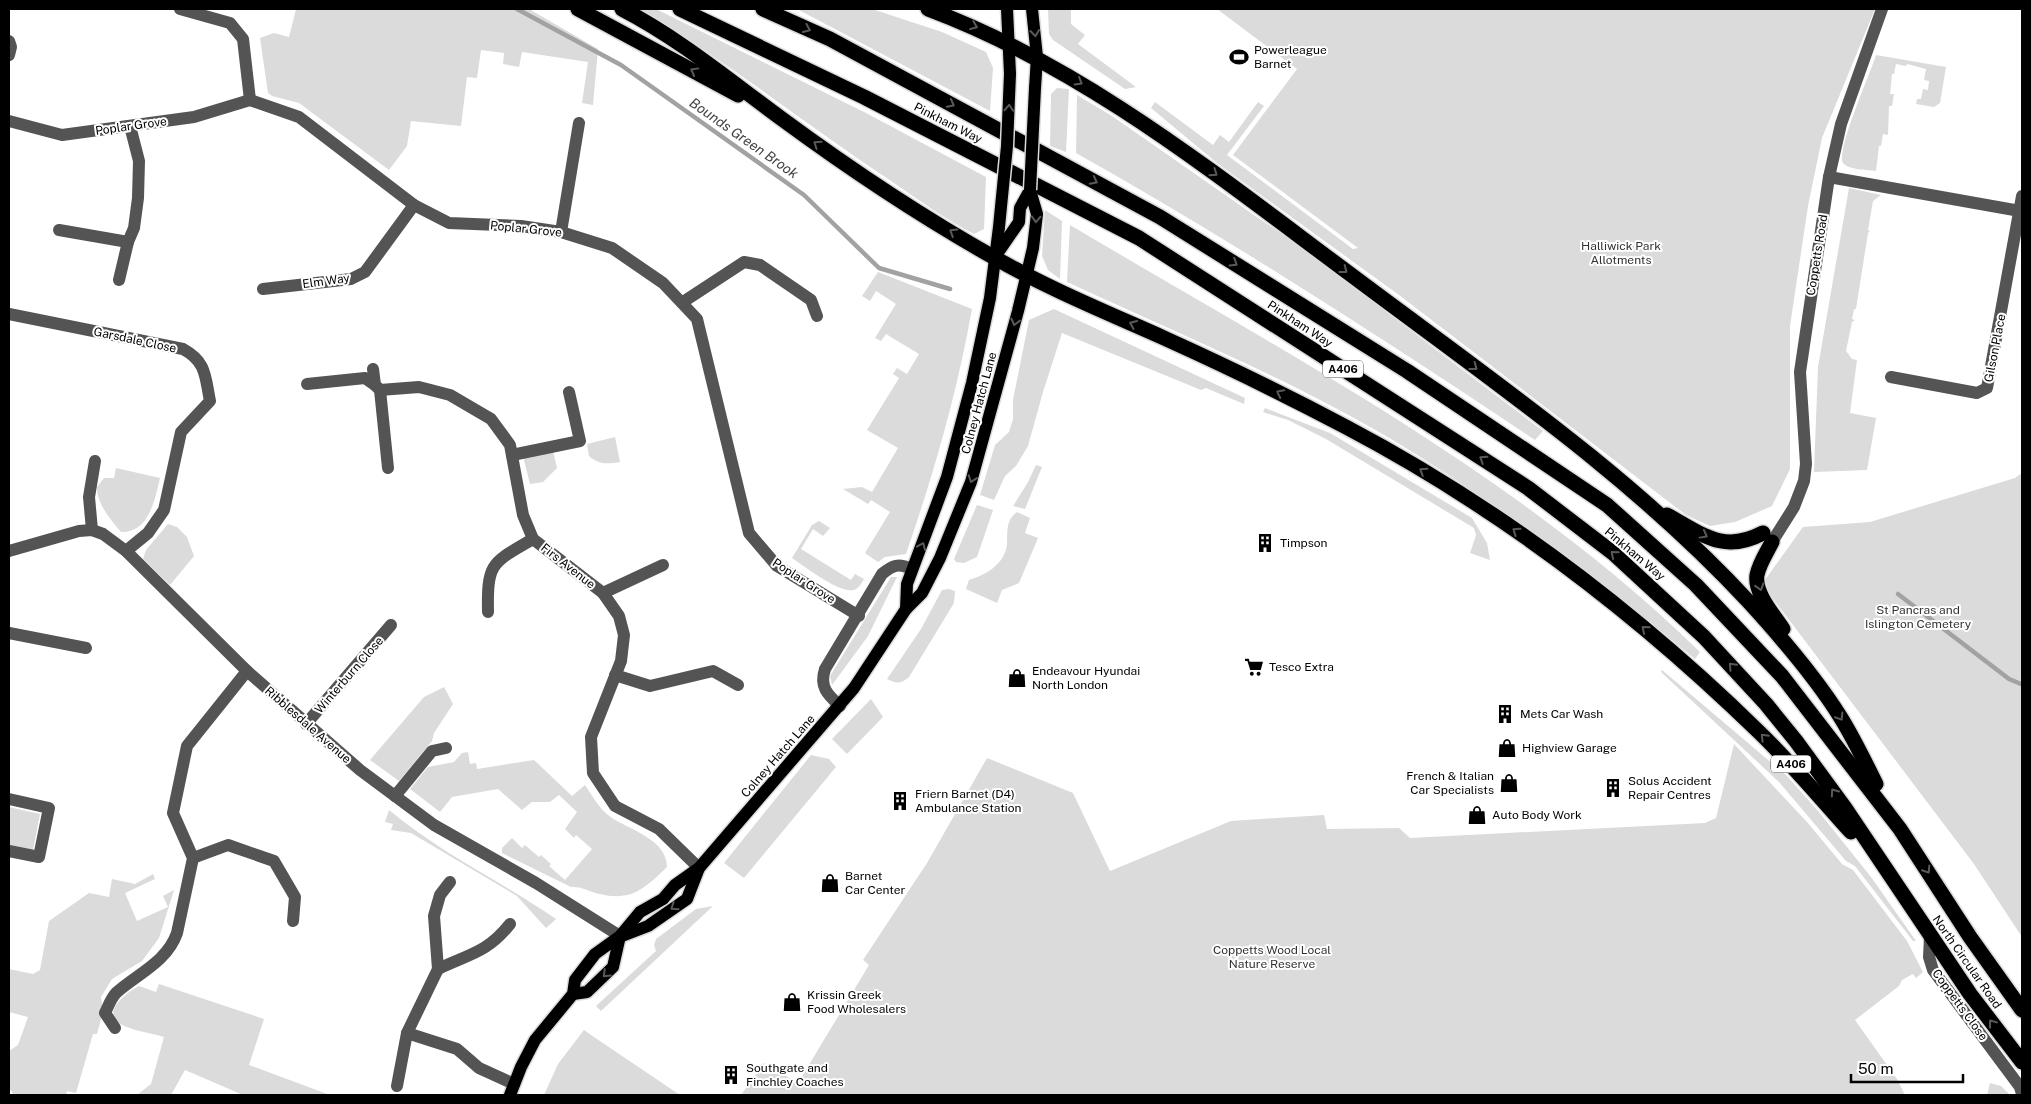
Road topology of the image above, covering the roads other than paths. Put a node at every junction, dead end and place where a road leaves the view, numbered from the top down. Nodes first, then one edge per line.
1 (180, 9) edge
2 (578, 9) edge
3 (622, 9) edge
4 (680, 9) edge
5 (763, 9) edge
6 (928, 9) edge
7 (1007, 9) edge
8 (1032, 9) edge
9 (1882, 9) edge
10 (9, 41) edge
11 (1010, 44) junction
12 (9, 55) edge
13 (1037, 58) junction
14 (250, 100) junction
15 (783, 120) junction
16 (9, 121) edge
17 (579, 123) dead end
18 (130, 126) junction
19 (1829, 177) junction
20 (1030, 190) junction
21 (2022, 196) edge
22 (414, 205) junction
23 (2020, 211) junction
24 (59, 230) dead end
25 (561, 232) junction
26 (128, 242) junction
27 (994, 258) junction
28 (1026, 275) junction
29 (118, 280) dead end
30 (263, 289) dead end
31 (683, 302) junction
32 (9, 314) edge
33 (817, 316) dead end
34 (374, 369) dead end
35 (1891, 377) dead end
36 (307, 384) dead end
37 (377, 388) junction
38 (569, 392) dead end
39 (512, 455) junction
40 (95, 461) dead end
41 (388, 468) dead end
42 (1646, 504) junction
43 (92, 530) junction
44 (1767, 538) junction
45 (533, 539) junction
46 (9, 551) edge
47 (126, 551) junction
48 (663, 565) dead end
49 (912, 569) junction
50 (603, 593) junction
51 (906, 609) junction
52 (488, 612) dead end
53 (859, 616) junction
54 (391, 626) dead end
55 (9, 633) edge
56 (86, 648) dead end
57 (247, 671) junction
58 (615, 675) junction
59 (1812, 678) junction
60 (738, 685) dead end
61 (840, 706) junction
62 (306, 724) junction
63 (446, 748) dead end
64 (395, 796) junction
65 (9, 799) edge
66 (1900, 830) junction
67 (9, 851) edge
68 (193, 858) junction
69 (699, 868) junction
70 (1891, 876) junction
71 (450, 882) dead end
72 (293, 921) dead end
73 (510, 924) dead end
74 (620, 936) junction
75 (1930, 937) junction
76 (438, 969) junction
77 (573, 994) junction
78 (2022, 1010) edge
79 (115, 1028) dead end
80 (407, 1033) junction
81 (2022, 1062) edge
82 (397, 1086) dead end
83 (512, 1090) edge
84 (2022, 1094) edge

1 - 14 street
15 -> 2 highway
3 - 15 highway
70 -> 4 highway, Pinkham Way / A406
5 -> 66 highway, Pinkham Way / A406
6 -> 11 highway
7 - 11 main road, Colney Hatch Lane
8 -> 13 main road, Colney Hatch Lane
9 - 19 street, Coppetts Road
10 - 12 street
11 - 13 highway
27 -> 11 main road, Colney Hatch Lane, bridge
13 - 20 main road, Colney Hatch Lane, bridge
13 -> 42 highway
14 - 18 street, Poplar Grove
14 - 22 street, Poplar Grove
27 -> 15 highway
16 - 18 street, Poplar Grove
17 - 25 street
18 - 26 street
19 - 23 street
19 - 44 street, Coppetts Road
20 - 27 main road, Colney Hatch Lane
20 -> 28 main road, Colney Hatch Lane
21 - 23 street, Gilson Place
22 - 25 street, Poplar Grove
22 - 30 street, Elm Way
23 - 35 street, Gilson Place
24 - 26 street
25 - 31 street, Poplar Grove
26 - 29 street
27 - 28 highway
49 -> 27 main road, Colney Hatch Lane
28 -> 51 main road, Colney Hatch Lane
70 -> 28 highway, A406
31 - 33 street
31 - 53 street, Poplar Grove
32 - 47 street, Garsdale Close
34 - 37 street
36 - 37 street, Firs Avenue
37 - 39 street, Firs Avenue
37 - 41 street
38 - 39 street
39 - 45 street, Firs Avenue
40 - 43 street
42 -> 44 highway
42 - 59 highway
43 - 46 street
43 - 47 street, Ribblesdale Avenue
44 -> 59 highway
45 - 50 street, Firs Avenue
45 - 52 street, Firs Avenue
47 - 57 street, Ribblesdale Avenue
48 - 50 street, Firs Avenue
49 - 51 main road, Colney Hatch Lane
49 - 53 street
50 - 58 street, Firs Avenue
51 - 61 main road, Colney Hatch Lane
53 - 61 street
54 - 62 street, Winterburn Close
55 - 56 street
57 - 62 street, Ribblesdale Avenue
57 - 68 street
58 - 60 street
58 - 69 street, Firs Avenue
59 -> 66 highway
61 - 69 main road, Colney Hatch Lane
62 - 64 street, Ribblesdale Avenue
63 - 64 street
64 - 74 street, Ribblesdale Avenue
65 - 67 street
66 -> 78 highway, North Circular Road / A406
68 - 72 street
68 - 79 street
69 - 74 main road, Colney Hatch Lane
69 -> 74 main road, Colney Hatch Lane
70 - 75 highway, North Circular Road / A406
71 - 76 street
73 - 76 street
74 - 77 main road, Colney Hatch Lane
74 -> 77 main road, Colney Hatch Lane
81 -> 75 highway, North Circular Road / A406
75 - 84 street, Coppetts Close
76 - 80 street
77 - 83 main road, Colney Hatch Lane
80 - 82 street
80 - 83 street

